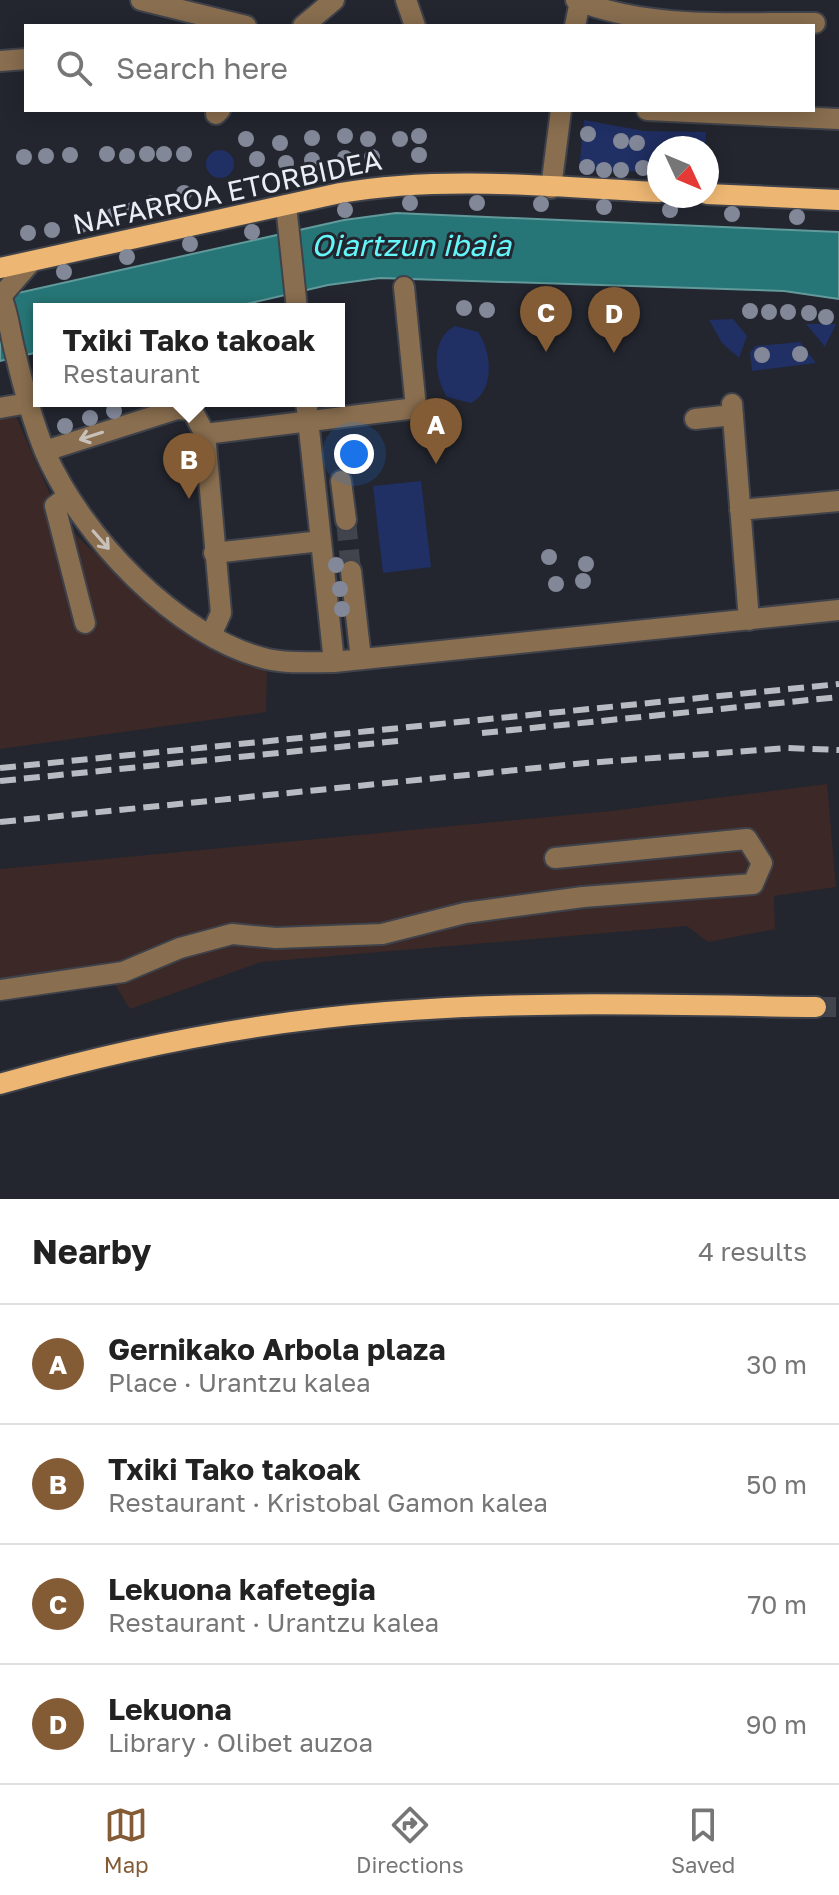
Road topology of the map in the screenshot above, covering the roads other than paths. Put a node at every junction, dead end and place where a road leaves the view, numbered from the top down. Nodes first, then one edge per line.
1 (141, 0) edge
2 (334, 0) edge
3 (406, 0) edge
4 (691, 0) edge
5 (578, 1) edge
6 (691, 21) junction
7 (815, 23) dead end
8 (238, 24) edge
9 (305, 24) edge
10 (414, 24) edge
11 (575, 24) edge
12 (24, 59) edge
13 (0, 61) edge
14 (561, 112) edge
15 (690, 112) edge
16 (839, 119) edge
17 (551, 188) junction
18 (647, 192) edge
19 (719, 195) edge
20 (839, 200) edge
21 (286, 205) junction
22 (31, 262) junction
23 (0, 268) edge
24 (404, 287) dead end
25 (1, 294) edge
26 (296, 303) edge
27 (24, 373) edge
28 (28, 403) junction
29 (184, 407) edge
30 (193, 407) edge
31 (0, 408) edge
32 (308, 411) edge
33 (695, 419) dead end
34 (205, 434) junction
35 (45, 451) junction
36 (341, 481) dead end
37 (68, 496) junction
38 (839, 501) edge
39 (740, 510) junction
40 (346, 520) tunnel mouth
41 (321, 541) junction
42 (214, 553) junction
43 (351, 571) tunnel mouth
44 (839, 610) edge
45 (749, 620) junction
46 (85, 623) dead end
47 (211, 635) junction
48 (361, 659) junction
49 (334, 662) junction
50 (555, 858) dead end
51 (0, 990) edge
52 (816, 1007) tunnel mouth
53 (0, 1084) edge

1 - 8 street
2 - 9 street
3 - 10 street
4 - 6 street
5 - 6 street
5 - 11 street
6 - 7 street
12 - 13 street
14 - 17 street
15 - 16 street
17 - 18 main road, NAFARROA ETORBIDEA
17 - 21 main road, NAFARROA ETORBIDEA
19 - 20 main road
21 - 22 main road, NAFARROA ETORBIDEA
21 - 26 street
22 - 23 main road, NAFARROA ETORBIDEA
22 - 25 street
24 - 32 street
25 - 27 street
27 - 28 street
28 - 31 street
28 - 35 street
29 -> 35 street
30 - 34 street
32 - 34 street
32 - 41 street
33 - 39 street
34 - 42 street
35 - 37 street
36 - 40 street
37 - 46 street
37 -> 47 street
38 - 39 street
39 - 45 street
41 - 42 street
41 - 49 street
42 - 47 street
43 - 48 street
44 - 45 street
45 - 48 street
47 - 49 street
48 - 49 street
50 - 51 street
52 - 53 main road

